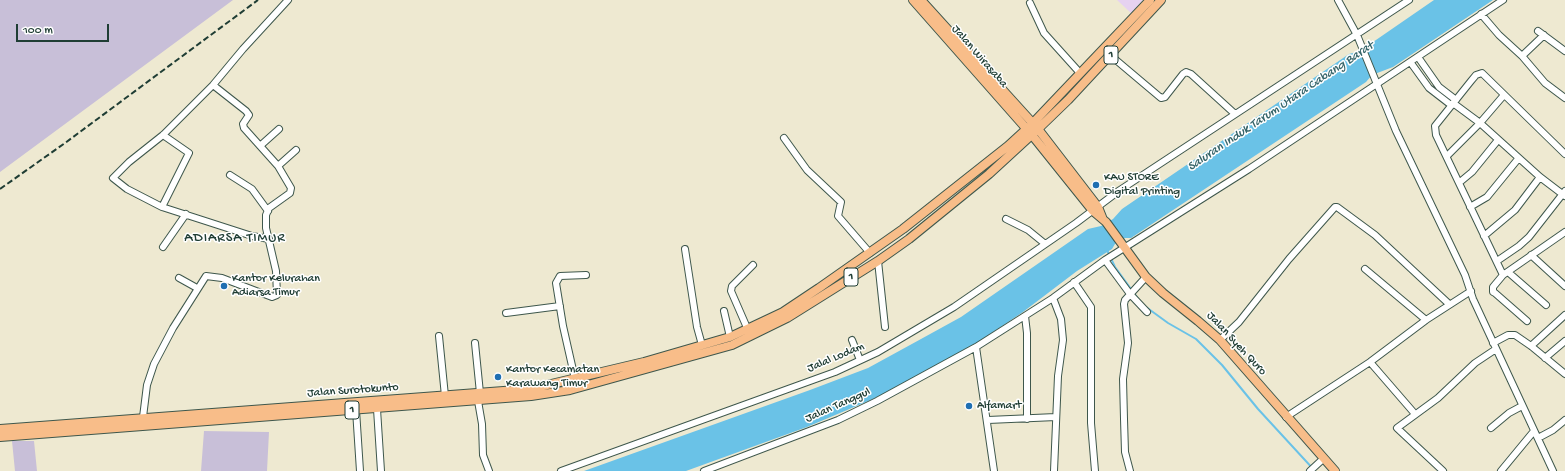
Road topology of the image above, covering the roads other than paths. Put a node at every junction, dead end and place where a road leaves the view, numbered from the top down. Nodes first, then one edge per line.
1 (288, 0) edge
2 (913, 0) edge
3 (921, 0) edge
4 (1150, 0) edge
5 (1161, 0) edge
6 (1338, 0) edge
7 (1409, 0) edge
8 (1503, 0) edge
9 (1030, 3) dead end
10 (1481, 14) junction
11 (1538, 31) dead end
12 (1357, 35) junction
13 (1544, 36) junction
14 (1565, 51) edge
15 (1110, 55) junction
16 (1522, 56) junction
17 (1418, 57) junction
18 (1411, 62) junction
19 (1428, 72) junction
20 (1080, 73) junction
21 (1420, 77) junction
22 (1378, 84) junction
23 (213, 85) junction
24 (1439, 87) junction
25 (1434, 92) junction
26 (1504, 95) junction
27 (1565, 98) edge
28 (1453, 102) junction
29 (1235, 114) junction
30 (1480, 123) junction
31 (279, 129) dead end
32 (1032, 129) junction
33 (163, 135) junction
34 (784, 138) dead end
35 (1498, 140) junction
36 (260, 146) junction
37 (1564, 149) edge
38 (296, 150) dead end
39 (1447, 156) junction
40 (1518, 159) junction
41 (278, 166) junction
42 (230, 175) dead end
43 (1540, 177) junction
44 (1460, 182) junction
45 (1564, 194) edge
46 (162, 207) junction
47 (1470, 207) junction
48 (1095, 209) junction
49 (268, 211) junction
50 (186, 214) junction
51 (1006, 219) dead end
52 (1565, 232) edge
53 (1484, 236) junction
54 (1559, 236) junction
55 (269, 239) junction
56 (1565, 242) edge
57 (1044, 243) junction
58 (163, 247) dead end
59 (1123, 247) junction
60 (685, 249) dead end
61 (870, 253) junction
62 (1531, 255) junction
63 (1108, 258) junction
64 (878, 261) junction
65 (1497, 261) junction
66 (753, 265) dead end
67 (1365, 269) dead end
68 (1505, 274) junction
69 (586, 275) dead end
70 (1146, 277) junction
71 (179, 278) dead end
72 (1074, 282) junction
73 (1565, 286) edge
74 (197, 288) junction
75 (1471, 291) junction
76 (1132, 292) junction
77 (1053, 298) junction
78 (1449, 304) junction
79 (1546, 305) dead end
80 (560, 306) junction
81 (724, 311) dead end
82 (1147, 312) dead end
83 (506, 313) dead end
84 (1565, 315) edge
85 (1026, 316) junction
86 (1426, 320) junction
87 (1527, 321) dead end
88 (885, 327) dead end
89 (748, 330) junction
90 (439, 336) dead end
91 (730, 337) junction
92 (852, 340) dead end
93 (1220, 340) junction
94 (1565, 340) edge
95 (475, 343) dead end
96 (702, 345) junction
97 (1495, 346) junction
98 (1531, 346) junction
99 (976, 347) junction
100 (1545, 358) junction
101 (860, 360) junction
102 (1370, 362) junction
103 (1565, 373) edge
104 (609, 375) junction
105 (575, 379) junction
106 (445, 396) junction
107 (479, 397) junction
108 (464, 398) junction
109 (1522, 406) junction
110 (377, 408) junction
111 (356, 410) junction
112 (1415, 414) junction
113 (143, 417) junction
114 (1056, 417) junction
115 (1286, 417) junction
116 (1027, 419) junction
117 (988, 420) junction
118 (1565, 420) edge
119 (1491, 428) dead end
120 (0, 429) edge
121 (1534, 431) junction
122 (0, 437) edge
123 (1538, 438) junction
124 (1321, 461) junction
125 (722, 468) edge
126 (360, 471) edge
127 (381, 471) edge
128 (489, 471) edge
129 (561, 471) edge
130 (704, 471) edge
131 (994, 471) edge
132 (1054, 471) edge
133 (1095, 471) edge
134 (1130, 471) edge
135 (1310, 471) edge
136 (1335, 471) edge
137 (1443, 471) edge
138 (1501, 471) edge
139 (1553, 471) edge

1 - 23 street
2 - 32 main road, Jalan Wirasaba
3 - 32 main road, Jalan Wirasaba
4 - 20 main road, 1
5 - 15 main road, 1
6 - 12 street
7 - 12 street, Jalal Lodam
8 - 10 street, Jalan Tanggul
9 - 20 street
10 - 16 street
10 - 17 street, Jalan Tanggul
11 - 13 street
12 - 22 street
12 - 29 street, Jalal Lodam
13 - 14 street
13 - 16 street
15 - 29 street
15 - 32 main road, 1
16 - 27 street
17 - 18 street, Jalan Tanggul
17 - 19 street
18 - 21 street
18 - 22 street, Jalan Tanggul
19 - 21 street
19 - 24 street
20 - 32 main road, 1
21 - 25 street
22 - 59 street, Jalan Tanggul
22 - 75 street
23 - 33 street
23 - 36 street
24 - 25 street
24 - 28 street
25 - 28 street
26 - 28 street
26 - 30 street
26 - 37 street
28 - 30 street
28 - 39 street
29 - 48 street, Jalal Lodam
30 - 35 street
30 - 39 street
31 - 36 street
32 - 48 main road, Jalan Syeh Quro
32 - 61 main road, 1
32 - 64 main road, 1
33 - 46 street
33 - 46 street
34 - 61 street
35 - 40 street
35 - 44 street
36 - 41 street
38 - 41 street
39 - 44 street
40 - 43 street
40 - 47 street
41 - 49 street
42 - 49 street
43 - 45 street
43 - 53 street
44 - 47 street
45 - 65 street
46 - 50 street
47 - 53 street
48 - 57 street, Jalal Lodam
48 - 59 main road, Jalan Syeh Quro
49 - 55 street
50 - 55 street
50 - 58 street
51 - 57 street
52 - 54 street
53 - 65 street
54 - 56 street
54 - 62 street
55 - 74 street
57 - 101 street, Jalal Lodam
59 - 63 street, Jalan Tanggul
59 - 70 main road, Jalan Syeh Quro
60 - 96 street
61 - 89 main road, 1
62 - 68 street
62 - 73 street
63 - 72 street, Jalan Tanggul
63 - 76 street
64 - 88 street
64 - 104 main road, Jalan Surotokunto / 1
65 - 68 street
66 - 89 street
67 - 86 street
68 - 79 street
68 - 87 street
69 - 80 street
70 - 76 street
70 - 93 main road, Jalan Syeh Quro
71 - 74 street
72 - 77 street, Jalan Tanggul
72 - 133 street
74 - 113 street
75 - 78 street
75 - 97 street
76 - 82 street
76 - 134 street
77 - 85 street, Jalan Tanggul
77 - 114 street
78 - 86 street
78 - 93 street
80 - 83 street
80 - 105 street
81 - 91 street
84 - 98 street
85 - 99 street, Jalan Tanggul
85 - 116 street
86 - 102 street
89 - 91 main road, 1
90 - 106 street
91 - 96 main road, 1
92 - 101 street
93 - 115 main road, Jalan Syeh Quro
94 - 100 street
95 - 107 street
96 - 104 main road, Jalan Surotokunto / 1
97 - 98 street
97 - 109 street
97 - 112 street
98 - 100 street
99 - 117 street
99 - 125 street, Jalan Tanggul
100 - 103 street
101 - 129 street, Jalal Lodam
102 - 112 street
102 - 115 street
104 - 105 main road, Jalan Surotokunto / 1
104 - 107 main road, Jalan Surotokunto / 1
105 - 107 main road, Jalan Surotokunto / 1
106 - 108 main road, Jalan Surotokunto / 1
106 - 113 main road, Jalan Surotokunto / 1
107 - 108 main road, Jalan Surotokunto / 1
107 - 128 street
108 - 110 main road, Jalan Surotokunto / 1
109 - 119 street
109 - 121 street
110 - 111 main road, Jalan Surotokunto / 1
110 - 127 street
111 - 122 main road, Jalan Surotokunto / 1
111 - 126 street
112 - 137 street
113 - 120 main road, Jalan Surotokunto / 1
114 - 116 street
114 - 132 street
115 - 124 main road, Jalan Syeh Quro
116 - 117 street
117 - 131 street
118 - 123 street
121 - 123 street
121 - 138 street
123 - 139 street
124 - 135 street
124 - 136 main road, Jalan Syeh Quro
125 - 130 street, Jalan Tanggul

